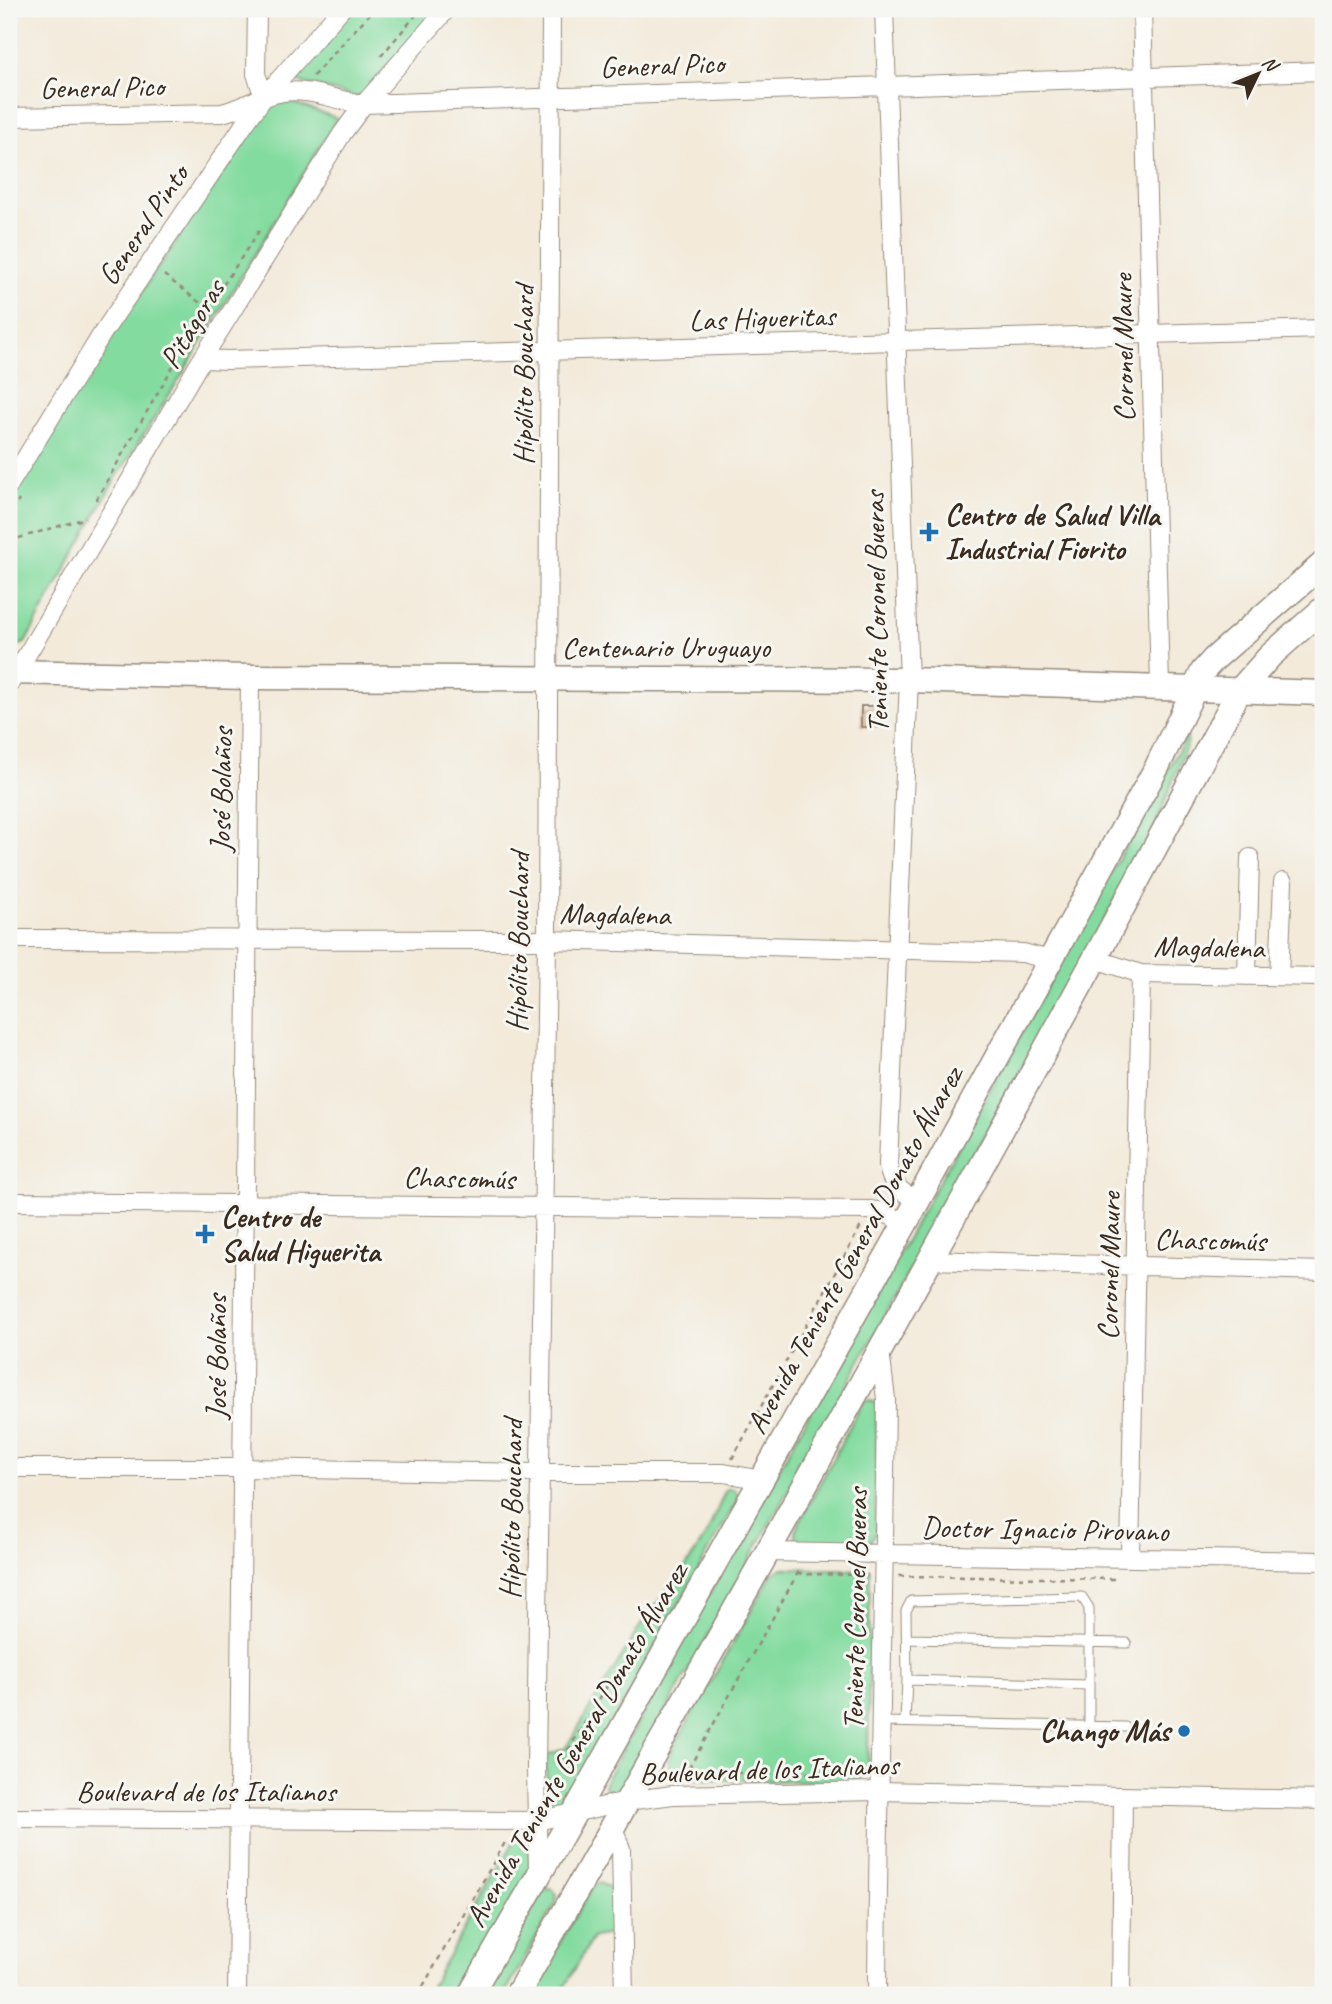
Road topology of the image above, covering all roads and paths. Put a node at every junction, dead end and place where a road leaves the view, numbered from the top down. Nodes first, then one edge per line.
1 (257, 9) edge
2 (341, 9) edge
3 (374, 9) edge
4 (421, 9) edge
5 (447, 9) edge
6 (551, 9) edge
7 (884, 9) edge
8 (1142, 9) edge
9 (376, 62) dead end
10 (1323, 71) edge
11 (1144, 78) junction
12 (888, 86) junction
13 (297, 91) junction
14 (264, 97) junction
15 (551, 97) junction
16 (363, 104) junction
17 (9, 117) edge
18 (261, 229) dead end
19 (161, 273) dead end
20 (208, 309) junction
21 (1323, 329) edge
22 (1150, 335) junction
23 (896, 341) junction
24 (551, 353) junction
25 (202, 359) junction
26 (15, 491) edge
27 (93, 507) dead end
28 (86, 519) dead end
29 (10, 540) edge
30 (1323, 564) edge
31 (1323, 609) edge
32 (11, 676) edge
33 (250, 677) junction
34 (548, 678) junction
35 (909, 680) junction
36 (1160, 687) junction
37 (1193, 689) junction
38 (1239, 691) junction
39 (1323, 693) edge
40 (1250, 858) dead end
41 (1283, 882) dead end
42 (247, 938) junction
43 (9, 939) edge
44 (547, 940) junction
45 (896, 949) junction
46 (1095, 959) junction
47 (1050, 960) junction
48 (1142, 974) junction
49 (1247, 976) junction
50 (1279, 976) junction
51 (1323, 977) edge
52 (893, 1184) junction
53 (918, 1200) junction
54 (9, 1202) edge
55 (245, 1204) junction
56 (542, 1207) junction
57 (875, 1211) junction
58 (905, 1224) junction
59 (928, 1260) junction
60 (1137, 1267) junction
61 (1323, 1270) edge
62 (880, 1350) junction
63 (9, 1468) edge
64 (243, 1468) junction
65 (724, 1472) junction
66 (540, 1473) junction
67 (762, 1480) junction
68 (766, 1552) junction
69 (808, 1553) junction
70 (884, 1554) junction
71 (1130, 1558) junction
72 (1323, 1561) edge
73 (797, 1574) junction
74 (884, 1576) junction
75 (1116, 1579) dead end
76 (648, 1639) dead end
77 (907, 1639) junction
78 (1088, 1642) junction
79 (1128, 1643) dead end
80 (907, 1680) junction
81 (1088, 1685) junction
82 (905, 1721) junction
83 (881, 1722) junction
84 (1088, 1726) junction
85 (1125, 1727) dead end
86 (536, 1770) junction
87 (686, 1773) junction
88 (859, 1773) dead end
89 (877, 1791) junction
90 (673, 1795) junction
91 (1123, 1796) junction
92 (1323, 1800) edge
93 (626, 1801) junction
94 (575, 1812) junction
95 (9, 1818) edge
96 (240, 1819) junction
97 (537, 1821) junction
98 (510, 1822) junction
99 (613, 1827) junction
100 (538, 1875) junction
101 (237, 1995) edge
102 (418, 1995) edge
103 (470, 1995) edge
104 (517, 1995) edge
105 (624, 1995) edge
106 (877, 1995) edge
107 (1122, 1995) edge

1 - 14 street
2 - 14 street, General Pinto
3 - 13 path
4 - 9 path
5 - 16 street, Pitágoras
6 - 15 street, Hipólito Bouchard
7 - 12 street, Teniente Coronel Bueras
8 - 11 street, Coronel Maure
10 - 11 street, General Pico
11 - 12 street, General Pico
11 - 22 street, Coronel Maure
12 - 15 street, General Pico
12 - 23 street, Teniente Coronel Bueras
13 - 14 street, General Pico
13 - 16 street, General Pico
14 - 17 street, General Pico
14 - 26 street, General Pinto
15 - 16 street, General Pico
15 - 24 street, Hipólito Bouchard
16 - 25 street, Pitágoras
18 - 20 path
19 - 20 path
20 - 27 path
21 - 22 street, Las Higueritas
22 - 23 street, Las Higueritas
22 - 36 street, Coronel Maure
23 - 24 street, Las Higueritas
23 - 35 street, Teniente Coronel Bueras
24 - 25 street, Las Higueritas
24 - 34 street, Hipólito Bouchard
25 - 32 street, Pitágoras
26 - 29 path
28 - 29 path
30 - 37 main road, Avenida Teniente General Donato Álvarez
31 - 38 main road
32 - 33 main road, Centenario Uruguayo
33 - 34 main road, Centenario Uruguayo
33 - 42 street, José Bolaños
34 - 35 main road, Centenario Uruguayo
34 - 44 street, Hipólito Bouchard
35 - 36 main road, Centenario Uruguayo
35 - 45 street, Teniente Coronel Bueras
36 - 37 main road, Centenario Uruguayo
37 - 38 main road, Centenario Uruguayo
37 - 47 main road, Avenida Teniente General Donato Álvarez
38 - 39 main road, Centenario Uruguayo
38 - 46 main road
40 - 49 street
41 - 50 street
42 - 43 street, Magdalena
42 - 44 street, Magdalena
42 - 55 street, José Bolaños
44 - 45 street, Magdalena
44 - 56 street, Hipólito Bouchard
45 - 47 street, Magdalena
45 - 52 street, Teniente Coronel Bueras
46 - 48 street, Magdalena
46 - 59 main road
47 - 53 main road, Avenida Teniente General Donato Álvarez
48 - 49 street, Magdalena
48 - 60 street, Coronel Maure
49 - 50 street, Magdalena
50 - 51 street, Magdalena
52 - 53 street
52 - 57 street
53 - 58 main road, Avenida Teniente General Donato Álvarez
54 - 55 street, Chascomús
55 - 56 street, Chascomús
55 - 64 street, José Bolaños
56 - 57 street, Chascomús
56 - 66 street, Hipólito Bouchard
57 - 58 street, Chascomús
57 - 65 path
58 - 67 main road, Avenida Teniente General Donato Álvarez
59 - 60 street, Chascomús
59 - 62 main road
60 - 61 street, Chascomús
60 - 71 street, Coronel Maure
62 - 68 main road
62 - 70 street, Teniente Coronel Bueras
63 - 64 street
64 - 66 street
64 - 96 street, José Bolaños
65 - 66 street
65 - 67 street
66 - 86 street, Hipólito Bouchard
67 - 94 main road, Avenida Teniente General Donato Álvarez
68 - 69 street, Doctor Ignacio Pirovano
68 - 93 main road
69 - 70 street, Doctor Ignacio Pirovano
69 - 73 path
70 - 71 street, Doctor Ignacio Pirovano
70 - 74 street, Teniente Coronel Bueras
71 - 72 street, Doctor Ignacio Pirovano
73 - 74 path
73 - 87 path
74 - 75 path
74 - 83 street, Teniente Coronel Bueras
76 - 86 path
77 - 78 lane
77 - 78 lane
77 - 80 lane
78 - 79 lane
78 - 81 lane
80 - 81 lane
80 - 82 lane
81 - 84 lane
82 - 83 lane
82 - 84 lane
83 - 89 street, Teniente Coronel Bueras
84 - 85 lane
86 - 97 street, Hipólito Bouchard
87 - 88 path
87 - 90 path
89 - 90 street, Boulevard de los Italianos
89 - 91 street, Boulevard de los Italianos
89 - 106 street, Teniente Coronel Bueras
90 - 93 street, Boulevard de los Italianos
91 - 92 street, Boulevard de los Italianos
91 - 107 street
93 - 94 street, Boulevard de los Italianos
93 - 99 main road
94 - 97 street, Boulevard de los Italianos
94 - 100 main road, Avenida Teniente General Donato Álvarez
95 - 96 street, Boulevard de los Italianos
96 - 98 street, Boulevard de los Italianos
96 - 101 street, José Bolaños
97 - 98 street, Boulevard de los Italianos
97 - 100 street, Hipólito Bouchard
98 - 102 path
99 - 104 main road
99 - 105 street
100 - 103 main road, Avenida Teniente General Donato Álvarez

